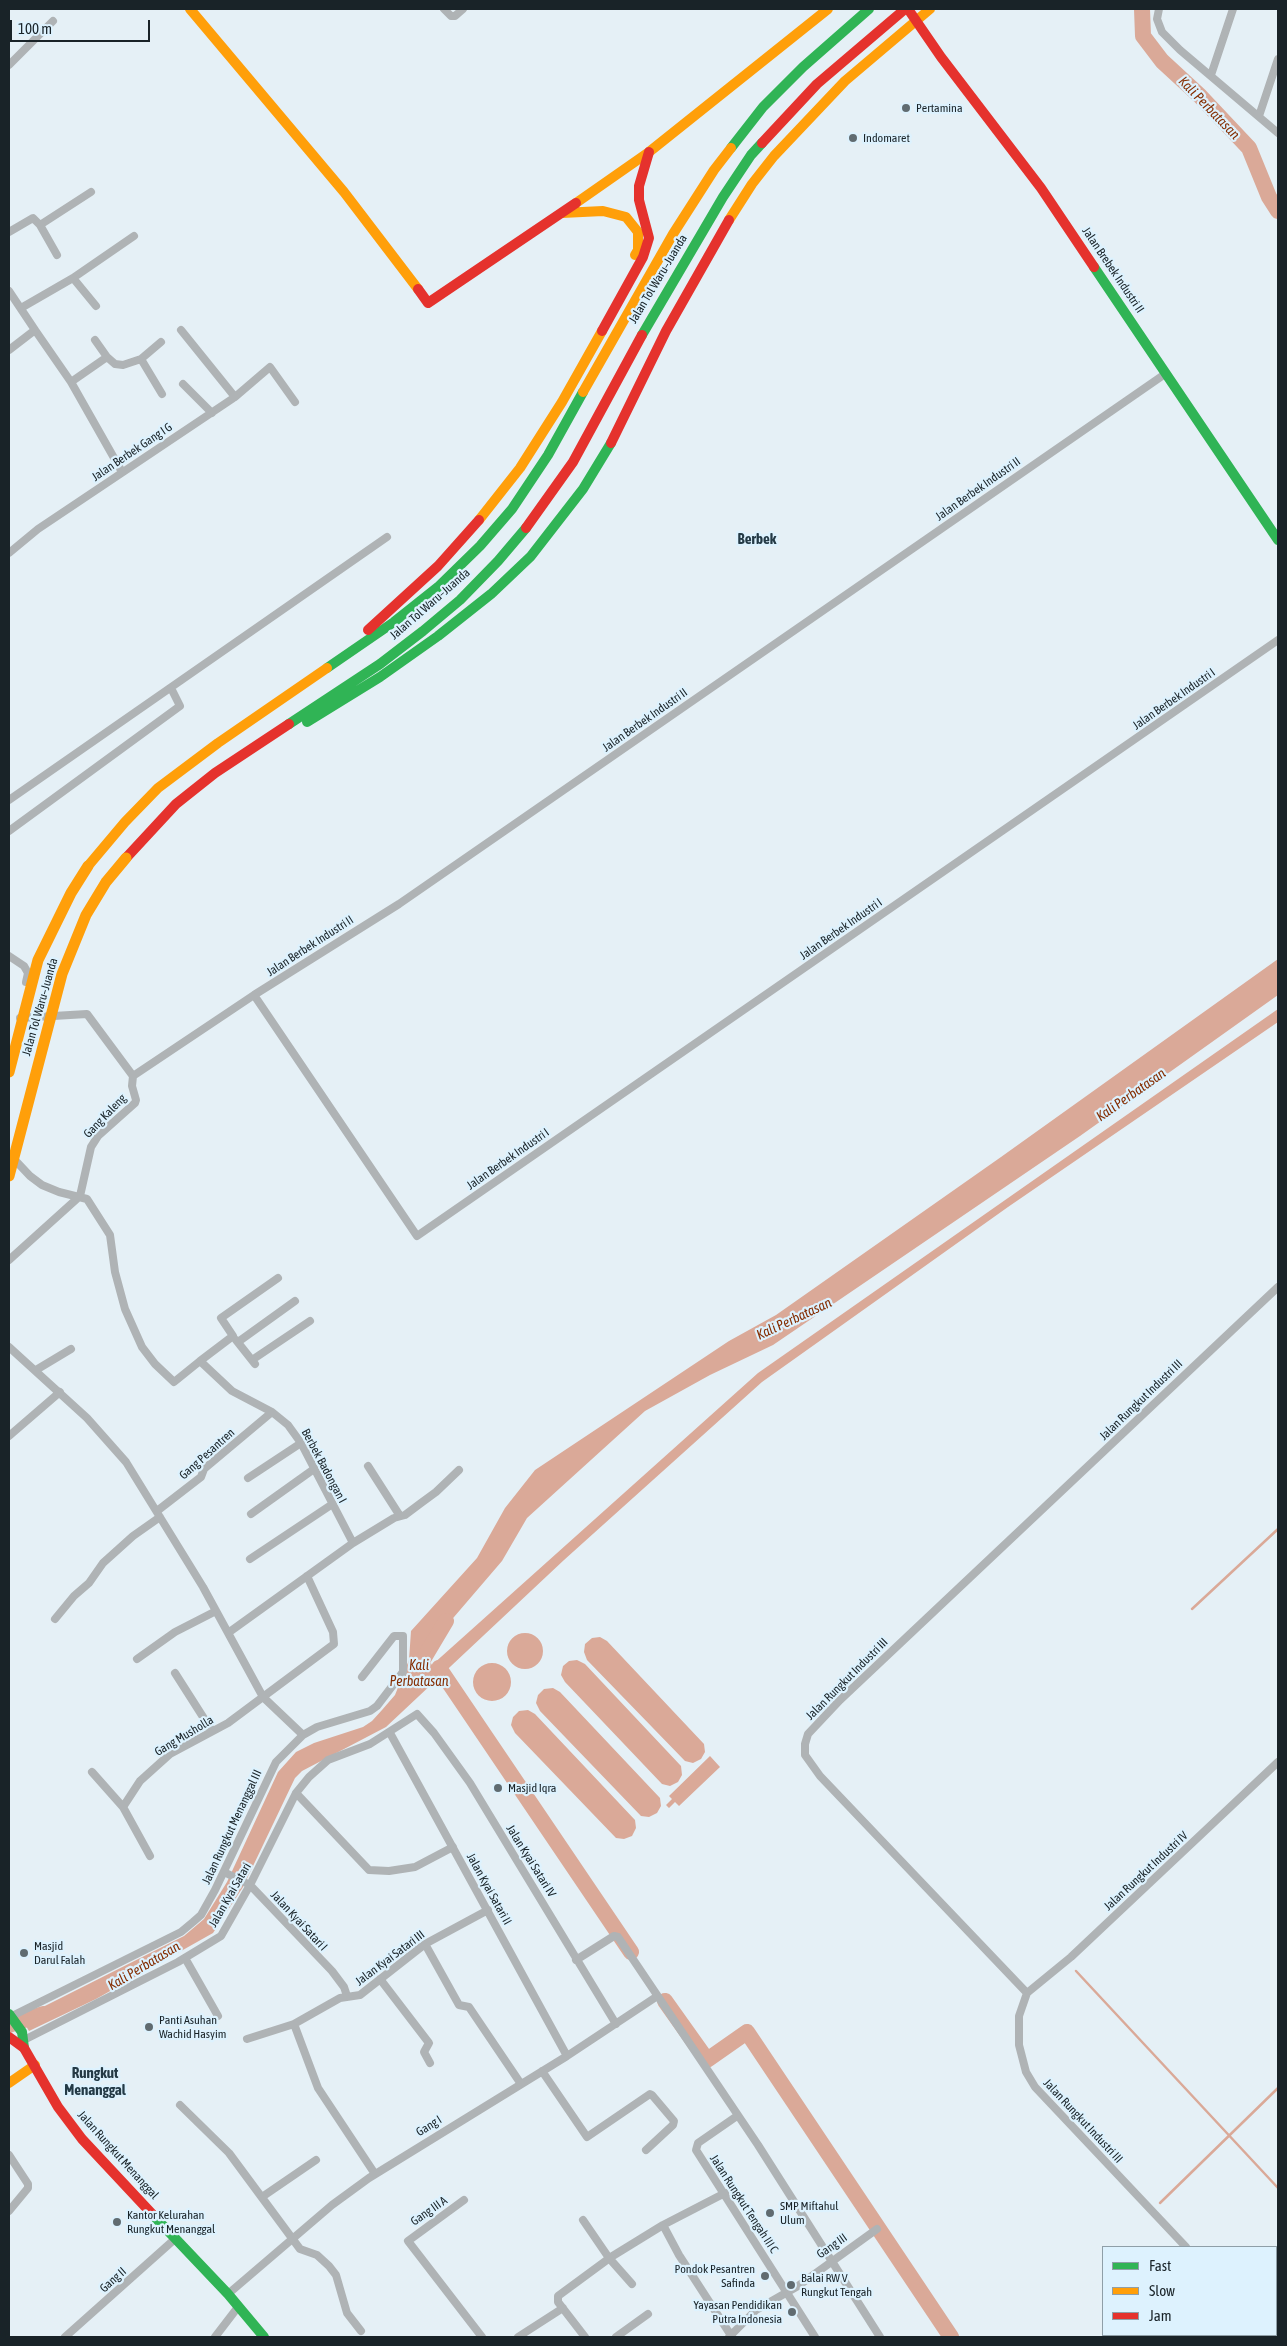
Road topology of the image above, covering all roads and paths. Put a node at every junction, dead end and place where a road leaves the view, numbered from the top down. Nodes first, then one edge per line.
1 (190, 9) edge
2 (444, 9) edge
3 (463, 9) edge
4 (828, 9) edge
5 (869, 9) edge
6 (906, 9) edge
7 (930, 9) edge
8 (1159, 9) edge
9 (1234, 9) edge
10 (53, 21) dead end
11 (916, 21) junction
12 (1278, 59) edge
13 (9, 65) edge
14 (1211, 75) junction
15 (1259, 116) junction
16 (1278, 133) edge
17 (649, 152) junction
18 (91, 192) dead end
19 (562, 213) junction
20 (40, 225) junction
21 (9, 232) edge
22 (134, 236) dead end
23 (57, 255) dead end
24 (73, 278) junction
25 (9, 291) edge
26 (96, 306) dead end
27 (21, 308) junction
28 (35, 330) junction
29 (181, 330) dead end
30 (95, 340) dead end
31 (161, 342) dead end
32 (9, 350) edge
33 (107, 357) junction
34 (141, 359) junction
35 (578, 373) junction
36 (1164, 374) junction
37 (71, 382) junction
38 (183, 384) dead end
39 (162, 394) dead end
40 (235, 397) junction
41 (295, 402) dead end
42 (212, 413) junction
43 (122, 472) junction
44 (387, 537) dead end
45 (1278, 540) edge
46 (9, 552) edge
47 (1278, 640) edge
48 (171, 688) junction
49 (218, 743) junction
50 (215, 773) junction
51 (9, 800) edge
52 (9, 831) edge
53 (9, 956) edge
54 (254, 996) junction
55 (9, 1072) edge
56 (134, 1076) junction
57 (9, 1152) edge
58 (9, 1176) edge
59 (80, 1196) junction
60 (9, 1260) edge
61 (278, 1278) dead end
62 (1278, 1287) edge
63 (295, 1302) dead end
64 (310, 1321) dead end
65 (236, 1339) junction
66 (9, 1347) edge
67 (71, 1350) dead end
68 (200, 1361) junction
69 (36, 1370) junction
70 (60, 1392) junction
71 (272, 1412) junction
72 (9, 1436) edge
73 (301, 1443) junction
74 (368, 1466) dead end
75 (314, 1469) junction
76 (458, 1470) dead end
77 (248, 1478) dead end
78 (331, 1505) junction
79 (158, 1514) junction
80 (251, 1514) dead end
81 (400, 1516) junction
82 (352, 1543) junction
83 (250, 1559) dead end
84 (307, 1576) junction
85 (216, 1611) junction
86 (55, 1619) dead end
87 (228, 1633) junction
88 (137, 1659) dead end
89 (175, 1673) dead end
90 (362, 1677) dead end
91 (263, 1697) junction
92 (419, 1715) joint
93 (212, 1731) junction
94 (390, 1733) junction
95 (304, 1735) junction
96 (1278, 1762) edge
97 (92, 1772) dead end
98 (296, 1793) junction
99 (123, 1807) junction
100 (453, 1847) junction
101 (150, 1856) dead end
102 (226, 1874) junction
103 (249, 1884) junction
104 (488, 1910) junction
105 (425, 1944) junction
106 (185, 1958) junction
107 (576, 1960) junction
108 (380, 1980) junction
109 (1027, 1993) junction
110 (348, 1996) junction
111 (656, 1997) junction
112 (218, 2016) dead end
113 (12, 2017) edge
114 (294, 2024) junction
115 (616, 2024) junction
116 (247, 2039) dead end
117 (16, 2040) edge
118 (567, 2056) junction
119 (430, 2063) dead end
120 (35, 2065) junction
121 (542, 2071) junction
122 (9, 2083) edge
123 (521, 2084) junction
124 (180, 2106) dead end
125 (738, 2116) junction
126 (646, 2150) dead end
127 (9, 2155) edge
128 (316, 2160) dead end
129 (12, 2167) edge
130 (375, 2174) junction
131 (725, 2193) junction
132 (262, 2197) junction
133 (464, 2200) dead end
134 (9, 2211) edge
135 (583, 2220) dead end
136 (663, 2224) junction
137 (877, 2229) dead end
138 (176, 2238) junction
139 (292, 2240) junction
140 (1185, 2246) edge
141 (609, 2258) junction
142 (831, 2260) junction
143 (632, 2284) dead end
144 (787, 2292) junction
145 (228, 2294) junction
146 (238, 2307) junction
147 (563, 2308) junction
148 (648, 2314) dead end
149 (361, 2331) dead end
150 (731, 2336) edge
151 (65, 2337) edge
152 (215, 2337) edge
153 (264, 2337) edge
154 (482, 2337) edge
155 (518, 2337) edge
156 (584, 2337) edge
157 (616, 2337) edge
158 (815, 2337) edge
159 (880, 2337) edge

1 - 19 main road
2 - 3 street
4 - 17 main road
5 - 49 main road, Jalan Tol Waru–Juanda
6 - 11 main road, Jalan Brebek Industri II
6 - 50 main road, Jalan Tol Waru–Juanda
7 - 11 main road
8 - 14 street
9 - 14 street
10 - 13 street
11 - 36 main road, Jalan Brebek Industri II
11 - 50 main road
12 - 15 street
14 - 15 street
15 - 16 street
17 - 19 main road
17 - 35 main road
18 - 20 street
19 - 35 main road
20 - 21 street
20 - 23 street
22 - 24 street
24 - 26 street
24 - 27 street
25 - 27 street
27 - 28 street
28 - 32 street
28 - 37 street
29 - 40 street
30 - 33 street
31 - 34 street
33 - 34 street
33 - 37 street
34 - 39 street
35 - 49 main road
36 - 45 main road, Jalan Brebek Industri II
36 - 54 street, Jalan Berbek Industri II
37 - 43 street
38 - 42 street
40 - 41 street, Jalan Berbek Gang I G
40 - 42 street, Jalan Berbek Gang I G
42 - 43 street, Jalan Berbek Gang I G
43 - 46 street, Jalan Berbek Gang I G
44 - 48 street
47 - 54 street, Jalan Berbek Industri I
48 - 51 street
48 - 52 street
49 - 55 main road, Jalan Tol Waru–Juanda, bridge
50 - 58 main road, Jalan Tol Waru–Juanda, bridge
53 - 56 street
54 - 56 street, Jalan Berbek Industri II
56 - 59 street, Gang Kaleng
57 - 59 street
59 - 60 street
59 - 68 street
61 - 65 street
62 - 109 street, Jalan Rungkut Industri III
63 - 65 street
64 - 65 street
65 - 68 street
66 - 69 street
67 - 69 street
68 - 71 street, Berbek Badongan I
69 - 70 street
70 - 72 street
70 - 79 street
71 - 73 street, Berbek Badongan I
71 - 79 street, Gang Pesantren
73 - 75 street, Berbek Badongan I
73 - 77 street
74 - 81 street
75 - 78 street, Berbek Badongan I
75 - 80 street
76 - 81 street
78 - 82 street, Berbek Badongan I
78 - 83 street
79 - 85 street
79 - 86 street, Gang Pesantren
81 - 82 street
82 - 84 street
84 - 87 street
84 - 91 street, Gang Musholla
85 - 87 street
85 - 88 street
87 - 91 street
89 - 93 street
90 - 95 street, Jalan Rungkut Menanggal III
91 - 93 street, Gang Musholla
91 - 95 street
92 - 94 street, Jalan Kyai Satari
92 - 107 street, Jalan Kyai Satari IV
93 - 99 street, Gang Musholla
94 - 98 street, Jalan Kyai Satari
94 - 100 street, Jalan Kyai Satari II
95 - 102 street, Jalan Rungkut Menanggal III
96 - 109 street, Jalan Rungkut Industri IV
97 - 99 street
98 - 100 street
98 - 103 street, Jalan Kyai Satari
99 - 101 street
100 - 104 street, Jalan Kyai Satari II
102 - 103 street, Jalan Kyai Satari I
102 - 113 street, Jalan Rungkut Menanggal III
103 - 106 street, Jalan Kyai Satari
103 - 110 street, Jalan Kyai Satari I
104 - 105 street, Jalan Kyai Satari III
104 - 118 street, Jalan Kyai Satari II
105 - 108 street, Jalan Kyai Satari III
105 - 123 street
106 - 112 street
106 - 117 street, Jalan Kyai Satari
107 - 111 street
107 - 115 street, Jalan Kyai Satari IV
108 - 110 street, Jalan Kyai Satari III
108 - 119 street
109 - 140 street, Jalan Rungkut Industri III
110 - 114 street, Jalan Kyai Satari III
111 - 115 street, Gang I
111 - 125 street
113 - 117 main road, Jalan Rungkut Menanggal
114 - 116 street, Jalan Kyai Satari III
114 - 130 street
115 - 118 street, Gang I
117 - 120 main road, Jalan Rungkut Menanggal
118 - 121 street, Gang I
120 - 122 main road
120 - 138 main road, Jalan Rungkut Menanggal
121 - 123 street, Gang I
121 - 126 street
123 - 130 street, Gang I
124 - 132 street
125 - 131 street, Jalan Rungkut Tengah III C
125 - 142 street
127 - 129 street
128 - 132 street
129 - 134 street
130 - 139 street, Gang I
131 - 136 street
131 - 144 street, Jalan Rungkut Tengah III C
132 - 139 street
133 - 154 street, Gang III A
135 - 141 street
136 - 141 street
136 - 150 street
137 - 142 street, Gang III
138 - 145 main road, Jalan Rungkut Menanggal
138 - 151 street, Gang II
139 - 145 street, Gang I
139 - 149 street
141 - 143 street
141 - 147 street
142 - 144 street, Gang III
142 - 159 street
144 - 150 street, Gang III
144 - 158 street, Jalan Rungkut Tengah III C
145 - 146 main road, Jalan Rungkut Menanggal
146 - 152 street
146 - 153 main road, Jalan Rungkut Menanggal
147 - 155 street
147 - 156 street
148 - 157 street

